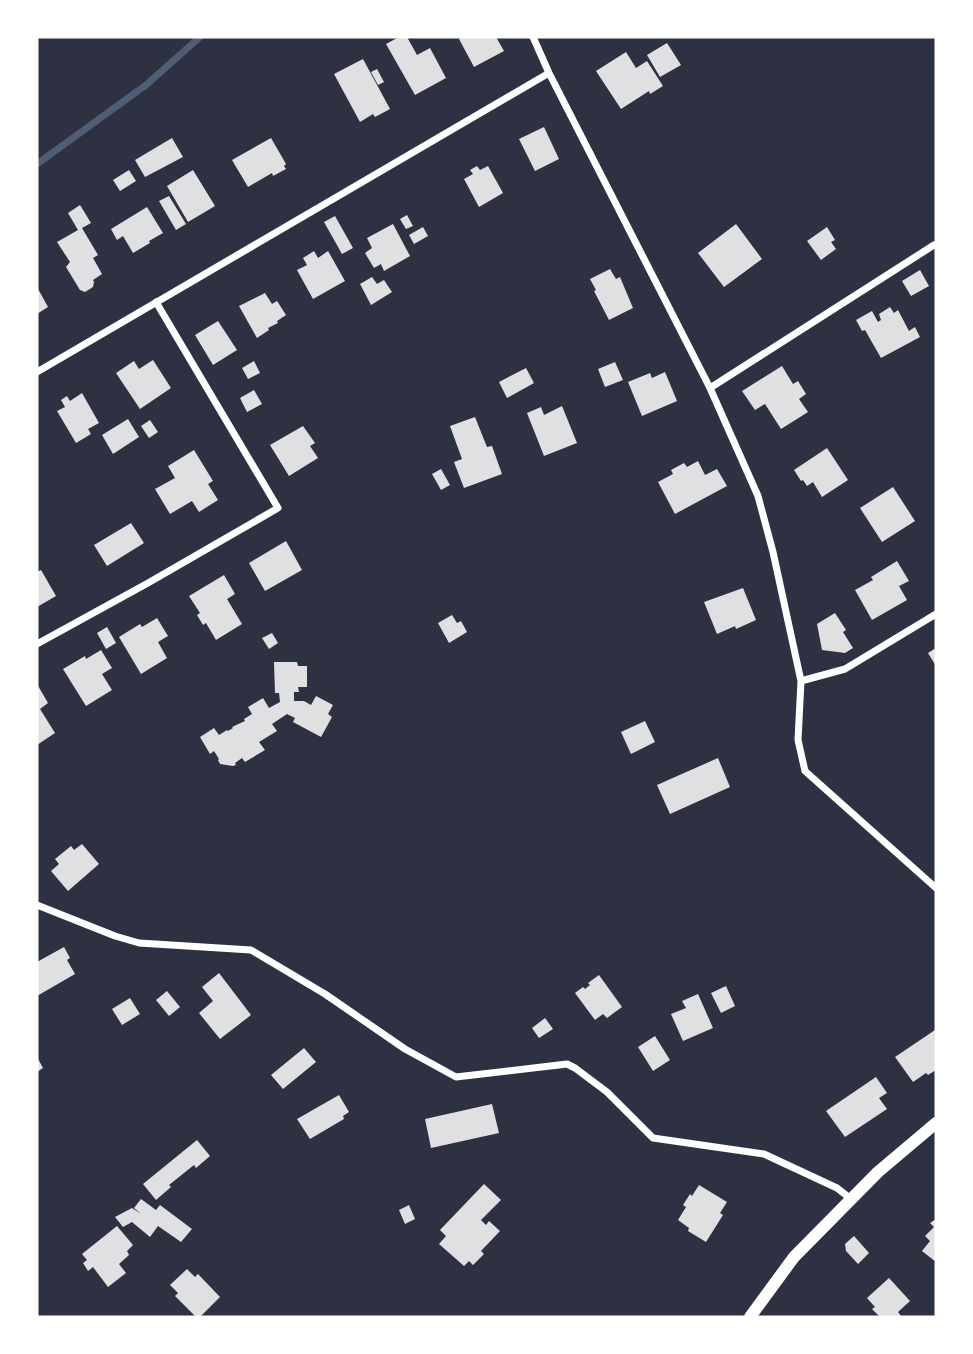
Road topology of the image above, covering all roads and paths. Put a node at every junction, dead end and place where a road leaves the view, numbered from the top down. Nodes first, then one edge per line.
1 (533, 37) edge
2 (549, 73) junction
3 (934, 245) dead end
4 (156, 302) junction
5 (37, 372) edge
6 (710, 388) junction
7 (936, 614) edge
8 (37, 644) edge
9 (801, 681) junction
10 (936, 888) edge
11 (37, 905) edge
12 (936, 1123) edge
13 (851, 1199) junction
14 (750, 1317) edge

1 - 2 street
2 - 4 street
2 - 6 street
3 - 6 street
4 - 5 street
4 - 8 street
6 - 9 street
7 - 9 street
9 - 10 street
11 - 13 street
12 - 13 street
13 - 14 street

